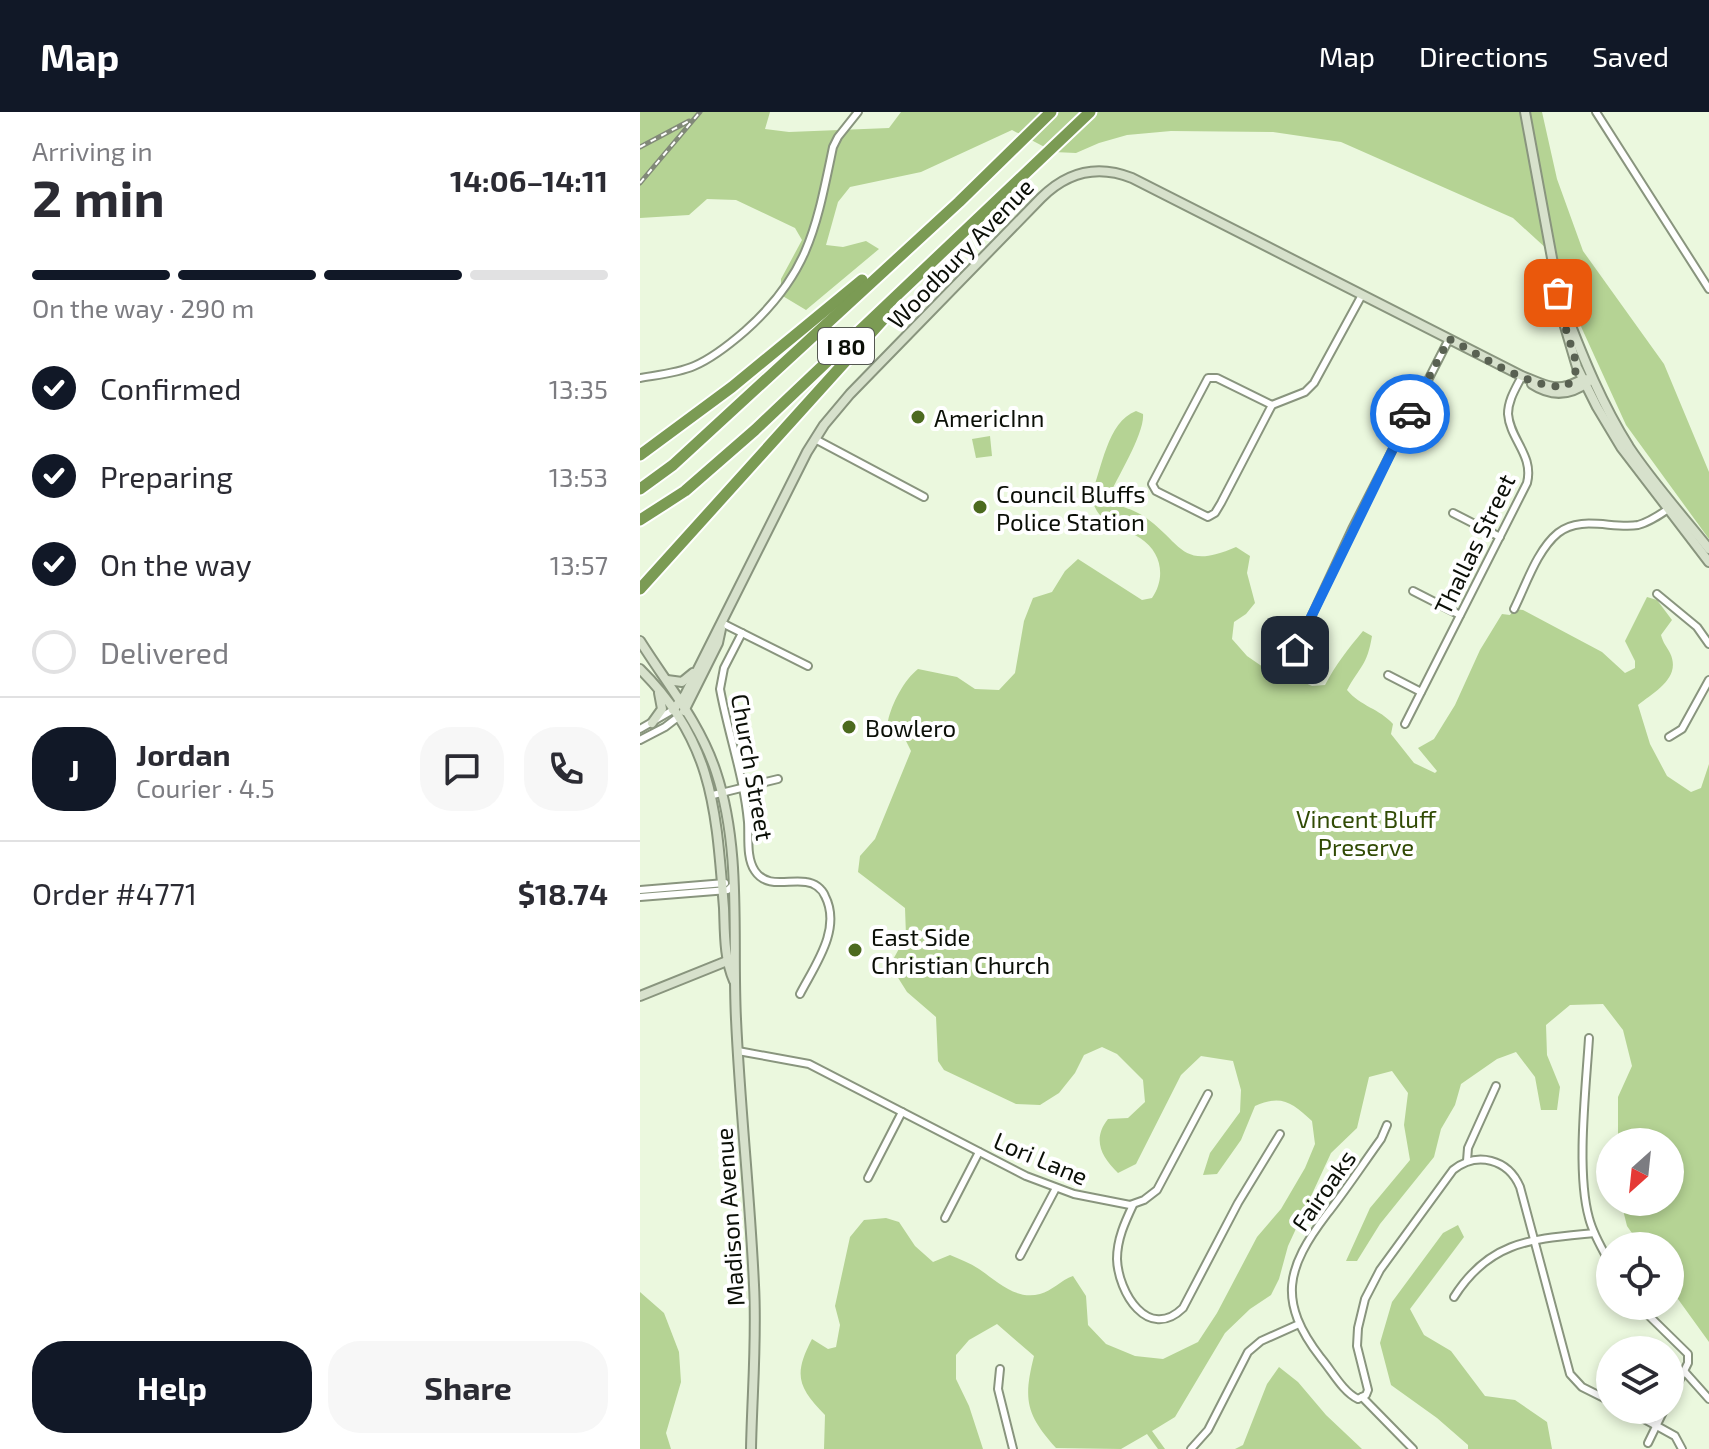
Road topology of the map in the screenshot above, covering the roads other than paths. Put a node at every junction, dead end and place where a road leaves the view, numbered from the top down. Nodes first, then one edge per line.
1 (858, 112) edge
2 (1051, 112) edge
3 (1090, 112) edge
4 (1525, 112) edge
5 (1596, 112) edge
6 (959, 202) junction
7 (936, 261) junction
8 (1709, 289) edge
9 (1558, 293) junction
10 (1362, 295) junction
11 (1449, 339) junction
12 (1577, 365) junction
13 (1522, 376) junction
14 (640, 378) edge
15 (1586, 381) junction
16 (1570, 389) junction
17 (1592, 398) junction
18 (1272, 405) junction
19 (814, 439) junction
20 (640, 455) edge
21 (640, 489) edge
22 (924, 497) dead end
23 (1670, 507) junction
24 (1453, 513) dead end
25 (640, 520) edge
26 (1500, 537) junction
27 (1709, 549) edge
28 (1709, 562) edge
29 (660, 564) junction
30 (640, 582) edge
31 (640, 589) edge
32 (1413, 591) dead end
33 (1657, 594) dead end
34 (1514, 609) dead end
35 (1460, 615) junction
36 (722, 623) junction
37 (742, 633) junction
38 (640, 641) edge
39 (1709, 644) edge
40 (700, 662) junction
41 (808, 666) dead end
42 (640, 669) edge
43 (1388, 675) dead end
44 (1283, 677) dead end
45 (664, 678) junction
46 (1709, 680) edge
47 (656, 685) junction
48 (1421, 692) junction
49 (683, 705) junction
50 (675, 713) junction
51 (652, 723) junction
52 (1405, 724) dead end
53 (640, 729) edge
54 (1669, 737) dead end
55 (640, 740) edge
56 (778, 779) dead end
57 (742, 787) junction
58 (717, 793) junction
59 (722, 886) junction
60 (732, 886) junction
61 (640, 890) edge
62 (640, 897) edge
63 (732, 959) junction
64 (641, 994) edge
65 (800, 994) dead end
66 (1589, 1038) dead end
67 (738, 1051) junction
68 (1496, 1086) dead end
69 (1208, 1094) dead end
70 (902, 1112) junction
71 (1387, 1125) dead end
72 (1280, 1134) dead end
73 (979, 1152) junction
74 (1467, 1161) junction
75 (868, 1178) dead end
76 (1056, 1188) junction
77 (1133, 1205) junction
78 (945, 1218) dead end
79 (1594, 1233) junction
80 (1596, 1237) edge
81 (1534, 1239) junction
82 (1020, 1256) dead end
83 (1454, 1297) dead end
84 (1654, 1320) edge
85 (1299, 1324) junction
86 (1670, 1336) edge
87 (1684, 1349) edge
88 (1000, 1369) dead end
89 (1684, 1371) joint
90 (1596, 1394) edge
91 (1362, 1397) junction
92 (1709, 1399) edge
93 (1657, 1424) joint
94 (1648, 1443) dead end
95 (751, 1449) edge
96 (1013, 1449) edge
97 (1191, 1449) edge
98 (1413, 1449) edge
99 (1682, 1449) edge

1 - 14 street
2 - 6 highway, I 80
3 - 7 highway, I 80
4 - 9 main road
5 - 8 street
6 - 20 highway
6 - 21 highway, I 80
7 - 25 highway, I 80
7 - 29 highway
9 - 12 main road
9 - 15 main road
10 - 11 main road, Woodbury Avenue
10 - 18 street
10 - 19 main road, Woodbury Avenue
11 - 13 main road, Woodbury Avenue
11 - 44 street
12 - 15 main road
12 - 16 main road
13 - 16 main road, Woodbury Avenue
13 - 26 street, Thallas Street
15 - 16 main road
15 - 17 main road
15 - 23 main road
16 - 17 main road, Woodbury Avenue
17 - 23 main road
18 - 18 street
19 - 22 street
19 - 36 main road, Woodbury Avenue
23 - 27 main road
23 - 28 main road
23 - 34 street
24 - 26 street
26 - 35 street, Thallas Street
29 - 30 highway
29 - 31 highway
32 - 35 street
33 - 39 street
35 - 48 street, Thallas Street
36 - 37 street
36 - 40 main road, Woodbury Avenue
36 - 49 main road, Woodbury Avenue
37 - 41 street
37 - 57 street, Church Street
38 - 45 main road, Madison Avenue
40 - 45 main road
40 - 49 main road, Woodbury Avenue
42 - 47 main road, Madison Avenue
43 - 48 street
45 - 49 main road, Madison Avenue
46 - 54 street
47 - 50 main road, Madison Avenue
47 - 51 main road
48 - 52 street, Thallas Street
49 - 50 main road, Woodbury Avenue
49 - 58 main road, Madison Avenue
50 - 51 street
50 - 55 street
50 - 58 main road, Madison Avenue
51 - 53 street
56 - 57 street
57 - 58 street
57 - 65 street, Church Street
58 - 59 main road, Madison Avenue
58 - 60 main road, Madison Avenue
59 - 60 street
59 - 61 street
59 - 62 street
59 - 63 main road, Madison Avenue
60 - 63 main road, Madison Avenue
63 - 64 main road
63 - 67 main road, Madison Avenue
66 - 79 street
67 - 70 street, Lori Lane
67 - 95 main road, Madison Avenue
68 - 74 street
69 - 77 street
70 - 73 street, Lori Lane
70 - 75 street
71 - 85 street, Fairoaks
72 - 77 street
73 - 76 street, Lori Lane
73 - 78 street
74 - 81 street
74 - 91 street
76 - 77 street, Lori Lane
76 - 82 street
79 - 80 street
79 - 81 street
81 - 83 street
81 - 90 street
84 - 86 street
85 - 91 street
85 - 97 street
87 - 89 street
88 - 96 street
89 - 92 street
91 - 98 street
93 - 94 street
93 - 99 street

